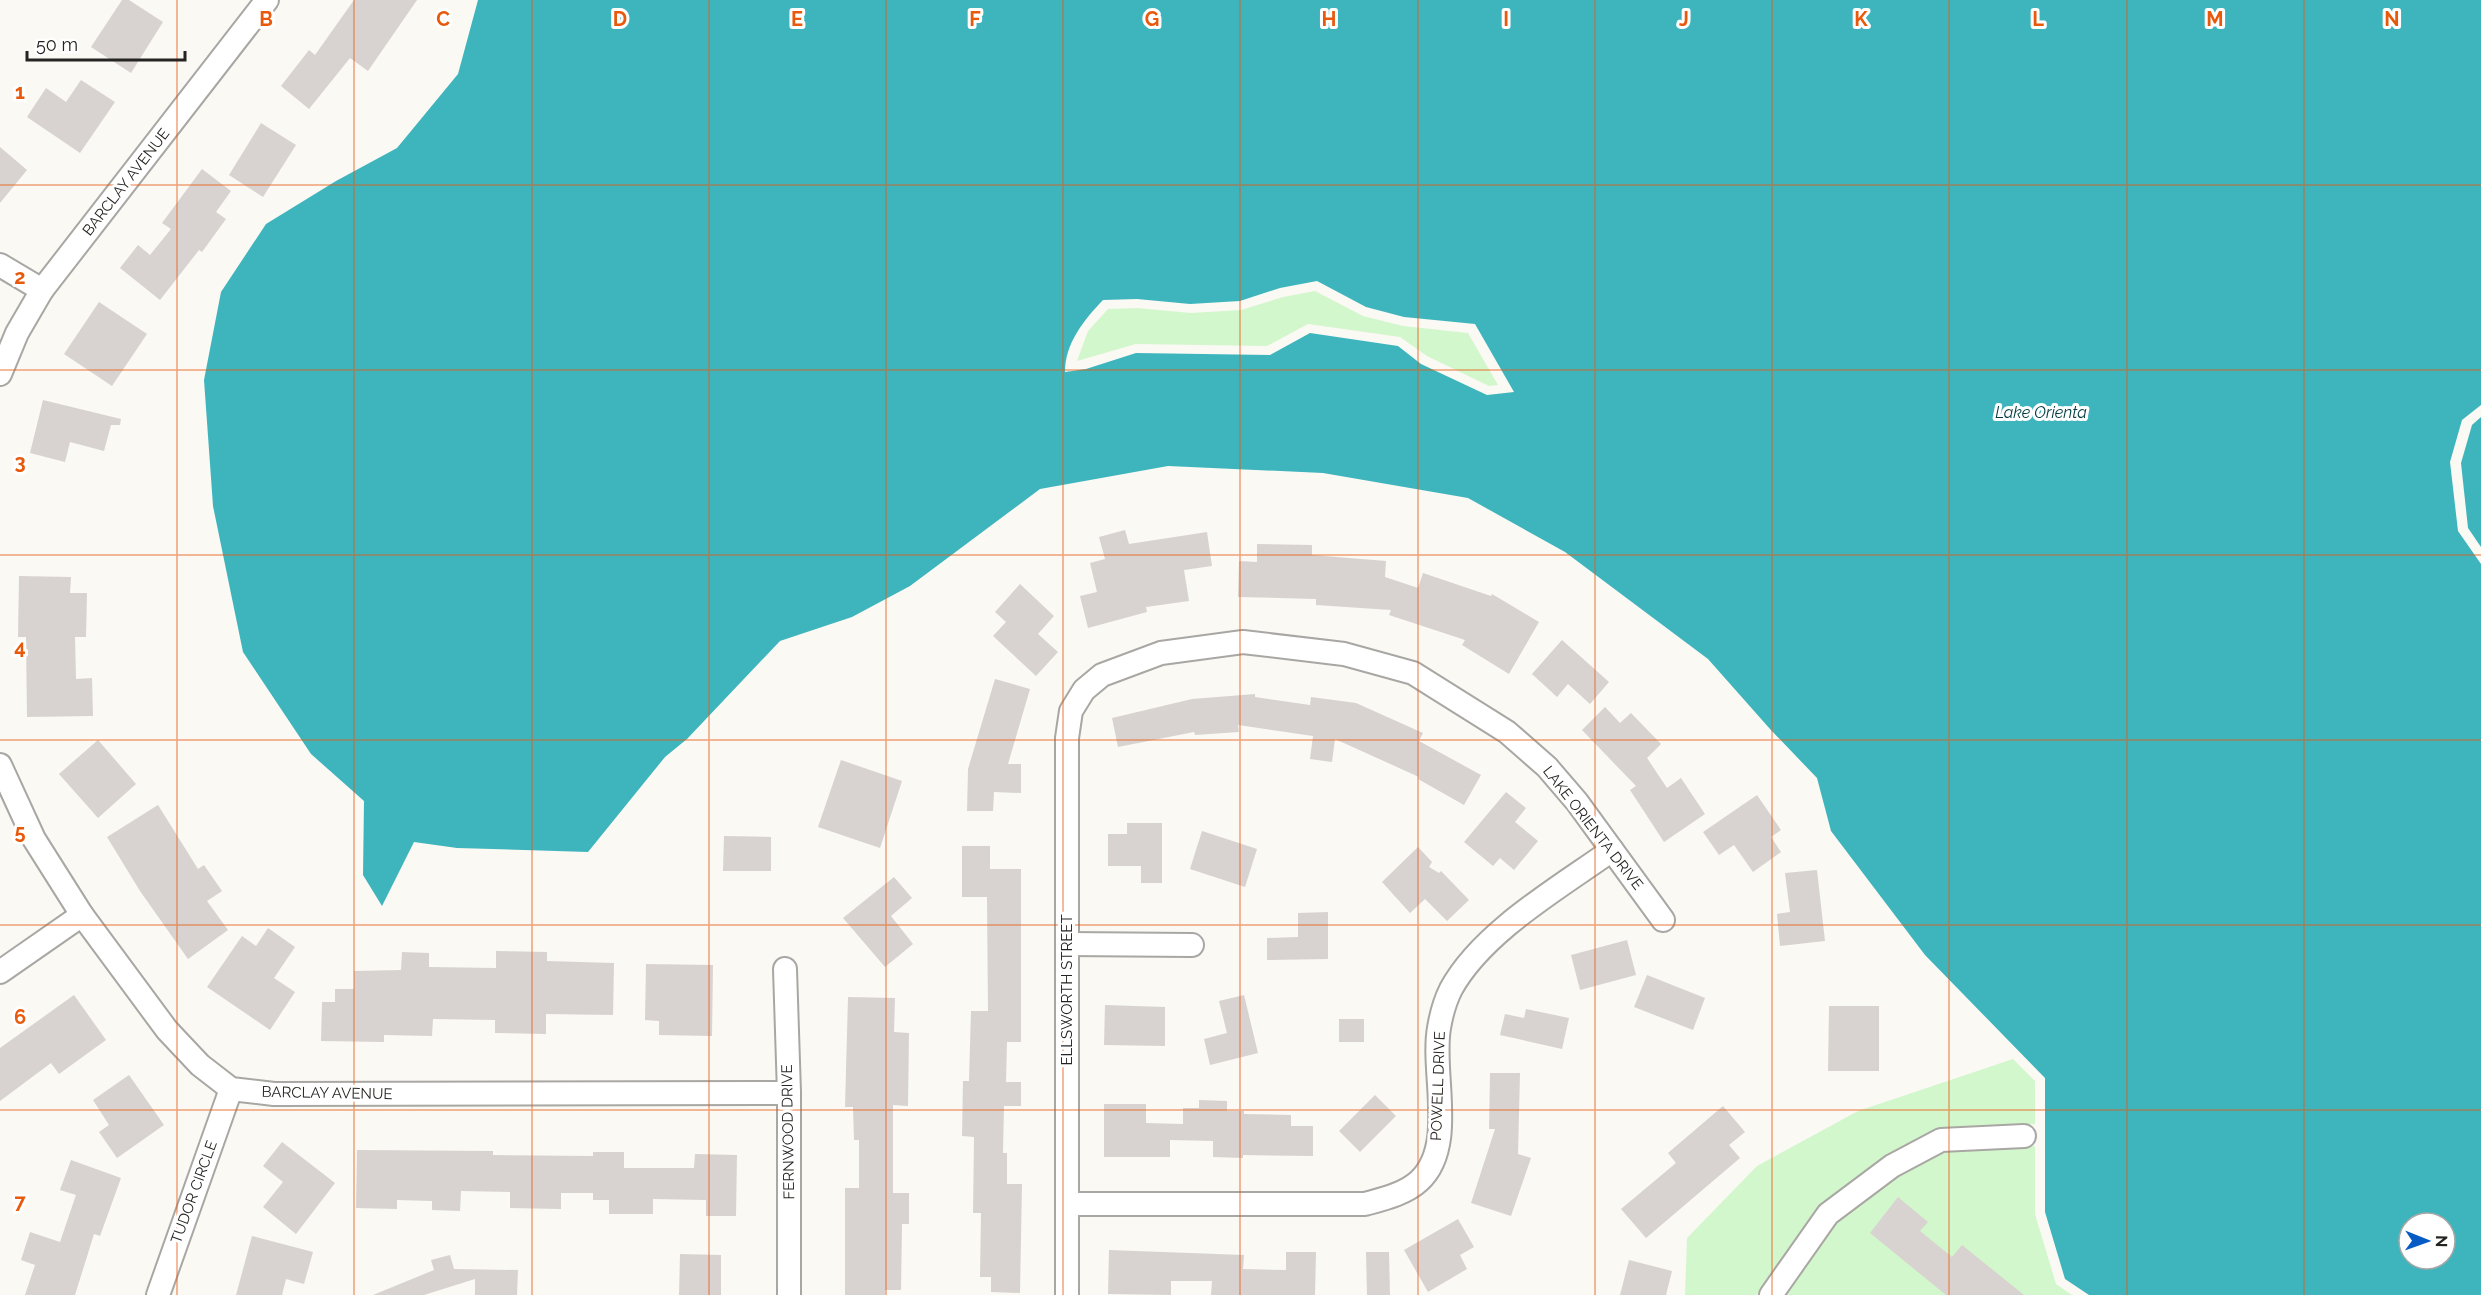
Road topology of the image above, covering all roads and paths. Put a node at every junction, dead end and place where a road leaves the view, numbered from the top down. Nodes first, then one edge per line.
1 (267, 0) edge
2 (0, 265) edge
3 (42, 290) junction
4 (0, 374) edge
5 (1084, 690) joint
6 (0, 765) edge
7 (1612, 850) junction
8 (82, 915) junction
9 (1663, 920) dead end
10 (1067, 944) junction
11 (1192, 945) dead end
12 (784, 969) dead end
13 (0, 972) edge
14 (231, 1089) junction
15 (789, 1093) junction
16 (2024, 1136) dead end
17 (1067, 1204) junction
18 (158, 1295) edge
19 (789, 1295) edge
20 (1067, 1295) edge
21 (1771, 1295) edge

1 - 3 street, BARCLAY AVENUE
2 - 3 street
3 - 4 street, BARCLAY AVENUE
5 - 7 street, LAKE ORIENTA DRIVE
5 - 10 street, ELLSWORTH STREET
6 - 8 street
7 - 9 street, LAKE ORIENTA DRIVE
7 - 17 street, POWELL DRIVE
8 - 13 street
8 - 14 street
10 - 11 street
10 - 17 street, ELLSWORTH STREET
12 - 15 street, FERNWOOD DRIVE
14 - 15 street, BARCLAY AVENUE
14 - 18 street, TUDOR CIRCLE
15 - 19 street, FERNWOOD DRIVE
16 - 21 street
17 - 20 street, ELLSWORTH STREET

